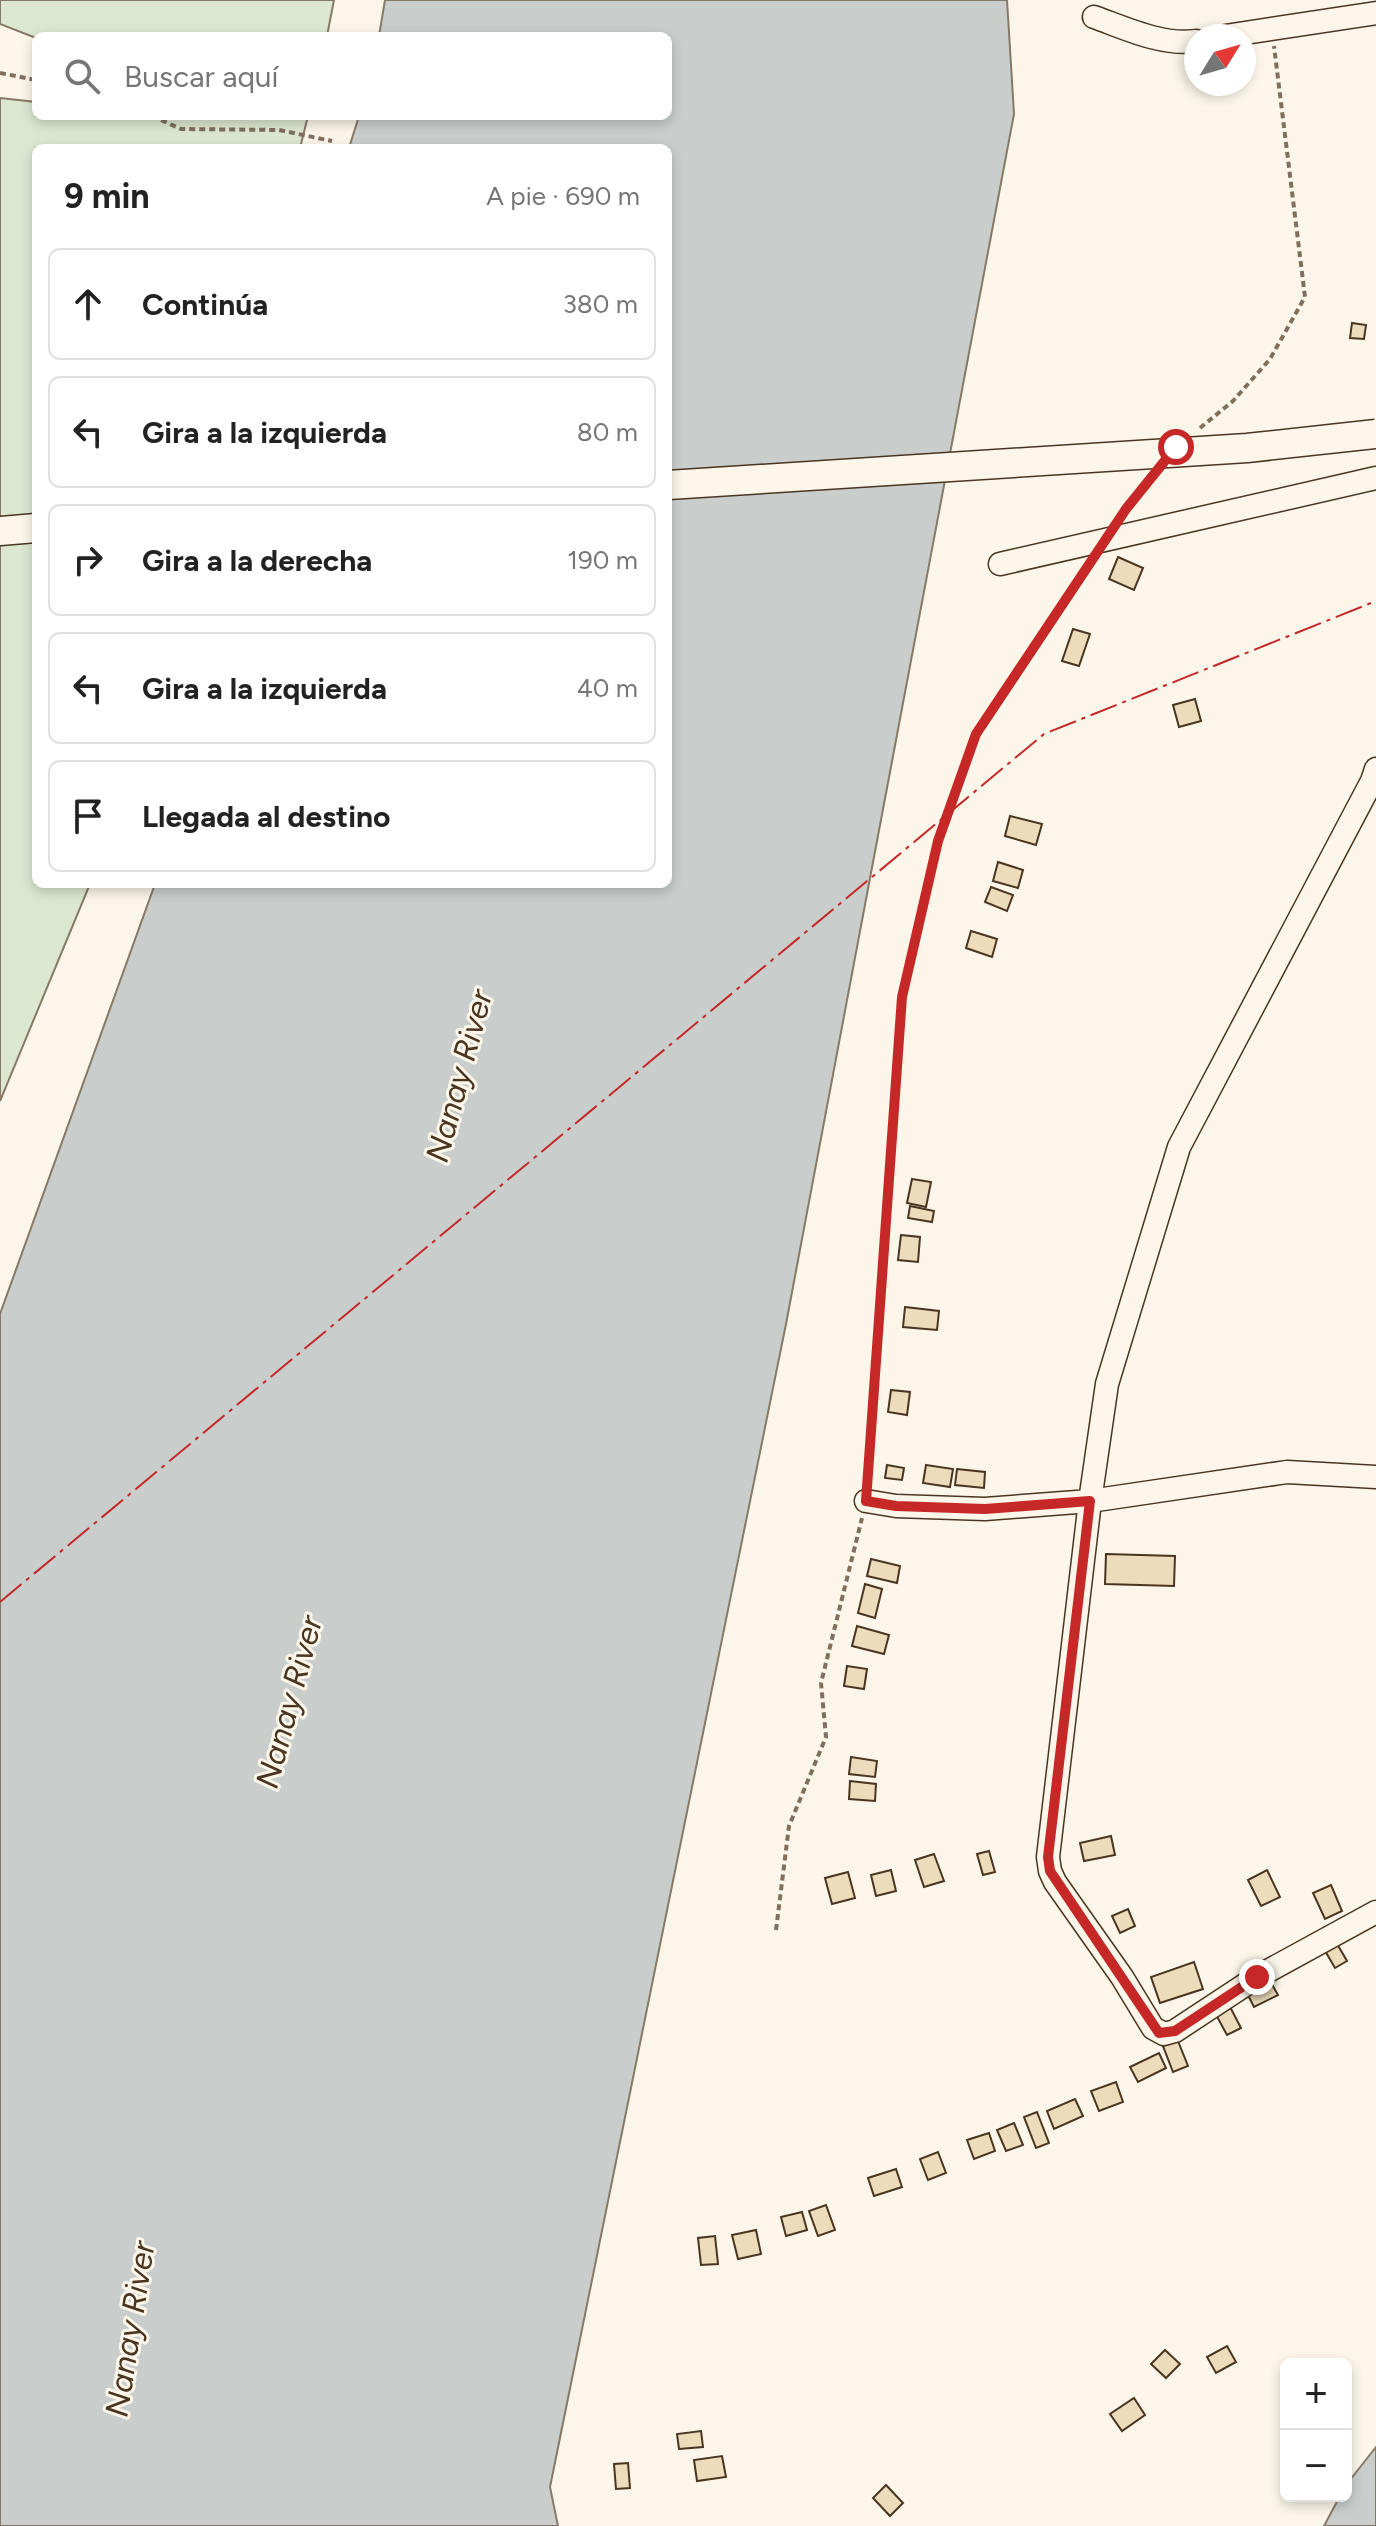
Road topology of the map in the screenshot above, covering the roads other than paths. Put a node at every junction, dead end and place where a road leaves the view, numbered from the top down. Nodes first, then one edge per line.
1 (1376, 13) edge
2 (1094, 17) dead end
3 (1256, 31) edge
4 (1184, 43) edge
5 (1376, 434) edge
6 (1376, 478) edge
7 (672, 485) edge
8 (32, 528) edge
9 (0, 531) edge
10 (1000, 564) dead end
11 (1376, 769) edge
12 (1376, 1477) edge
13 (866, 1501) road end
14 (1090, 1501) junction
15 (1376, 1912) edge

1 - 3 street
2 - 4 street
5 - 7 main road, bridge
6 - 10 street
8 - 9 main road
11 - 14 street
12 - 14 street
13 - 14 street
14 - 15 street

